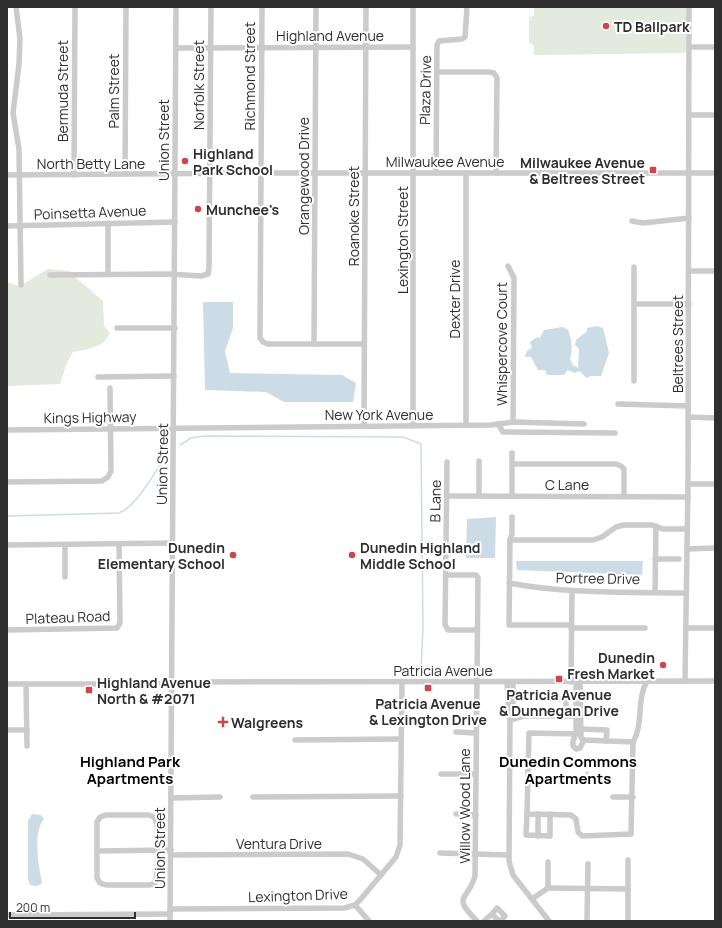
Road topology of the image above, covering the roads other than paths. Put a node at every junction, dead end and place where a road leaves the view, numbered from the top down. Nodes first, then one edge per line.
1 (16, 7) edge
2 (75, 7) edge
3 (126, 7) edge
4 (176, 7) edge
5 (211, 7) edge
6 (262, 7) edge
7 (316, 7) edge
8 (366, 7) edge
9 (414, 7) edge
10 (468, 7) edge
11 (689, 7) edge
12 (210, 47) junction
13 (262, 47) junction
14 (316, 47) junction
15 (366, 47) junction
16 (413, 47) junction
17 (689, 47) junction
18 (715, 47) edge
19 (176, 48) junction
20 (437, 72) junction
21 (10, 113) edge
22 (715, 114) edge
23 (689, 115) junction
24 (261, 173) junction
25 (315, 173) junction
26 (366, 173) junction
27 (414, 173) junction
28 (436, 173) junction
29 (466, 173) junction
30 (496, 173) junction
31 (690, 173) junction
32 (715, 173) edge
33 (125, 174) junction
34 (175, 174) junction
35 (7, 175) edge
36 (19, 175) junction
37 (74, 175) junction
38 (210, 175) junction
39 (689, 218) junction
40 (632, 220) dead end
41 (175, 222) junction
42 (108, 223) junction
43 (7, 226) edge
44 (20, 226) junction
45 (508, 266) dead end
46 (634, 267) dead end
47 (689, 271) junction
48 (715, 271) edge
49 (108, 274) junction
50 (50, 275) dead end
51 (175, 275) junction
52 (21, 285) dead end
53 (634, 304) junction
54 (689, 304) junction
55 (117, 328) dead end
56 (175, 328) junction
57 (314, 344) junction
58 (364, 344) junction
59 (174, 376) junction
60 (98, 377) dead end
61 (634, 381) dead end
62 (110, 388) dead end
63 (618, 404) dead end
64 (688, 406) junction
65 (688, 418) junction
66 (715, 418) edge
67 (513, 422) junction
68 (498, 424) junction
69 (584, 424) dead end
70 (466, 425) junction
71 (364, 426) junction
72 (414, 426) junction
73 (174, 428) junction
74 (110, 429) junction
75 (7, 430) edge
76 (615, 433) dead end
77 (512, 453) dead end
78 (479, 461) dead end
79 (447, 462) dead end
80 (512, 464) junction
81 (7, 482) edge
82 (688, 484) junction
83 (715, 484) edge
84 (479, 495) junction
85 (512, 495) junction
86 (447, 496) junction
87 (624, 496) junction
88 (688, 497) junction
89 (512, 517) dead end
90 (656, 526) junction
91 (687, 529) junction
92 (510, 540) junction
93 (173, 543) junction
94 (119, 544) junction
95 (7, 545) edge
96 (65, 545) junction
97 (715, 548) edge
98 (687, 549) junction
99 (679, 558) dead end
100 (655, 559) junction
101 (446, 575) junction
102 (65, 577) dead end
103 (509, 583) junction
104 (572, 591) junction
105 (655, 592) junction
106 (686, 593) junction
107 (571, 626) junction
108 (645, 628) dead end
109 (686, 628) junction
110 (715, 628) edge
111 (7, 630) edge
112 (477, 630) junction
113 (648, 681) junction
114 (685, 681) junction
115 (715, 681) edge
116 (172, 682) junction
117 (402, 682) junction
118 (476, 682) junction
119 (510, 682) junction
120 (576, 682) junction
121 (7, 684) edge
122 (26, 684) junction
123 (552, 699) dead end
124 (512, 709) junction
125 (524, 716) junction
126 (566, 716) junction
127 (578, 716) junction
128 (510, 720) junction
129 (7, 730) edge
130 (27, 730) junction
131 (456, 732) dead end
132 (579, 732) junction
133 (476, 733) junction
134 (401, 739) junction
135 (295, 740) dead end
136 (584, 740) junction
137 (606, 741) junction
138 (634, 742) junction
139 (27, 746) dead end
140 (441, 774) dead end
141 (476, 774) junction
142 (401, 796) junction
143 (220, 797) dead end
144 (253, 797) dead end
145 (613, 797) dead end
146 (633, 797) junction
147 (171, 798) junction
148 (456, 814) dead end
149 (476, 814) junction
150 (527, 814) junction
151 (538, 814) junction
152 (550, 814) junction
153 (538, 836) junction
154 (157, 850) junction
155 (97, 851) junction
156 (171, 853) junction
157 (440, 853) dead end
158 (475, 854) junction
159 (508, 855) junction
160 (628, 860) dead end
161 (548, 862) dead end
162 (588, 864) dead end
163 (381, 874) junction
164 (548, 888) junction
165 (587, 888) junction
166 (628, 889) junction
167 (532, 899) junction
168 (355, 905) junction
169 (170, 911) junction
170 (7, 915) edge
171 (170, 921) edge
172 (369, 921) edge
173 (477, 921) edge
174 (484, 921) edge
175 (500, 921) edge
176 (549, 921) edge
177 (587, 921) edge
178 (628, 921) edge

1 - 21 street
2 - 37 street, Bermuda Street
3 - 33 street, Palm Street
4 - 19 street, Union Street
5 - 12 street, Norfolk Street
6 - 13 street, Richmond Street
7 - 14 street, Orangewood Drive
8 - 15 street, Roanoke Street
9 - 16 street, Lexington Street
10 - 20 street, Plaza Drive
11 - 17 street, Beltrees Street
12 - 13 street, Highland Avenue
12 - 19 street, Highland Avenue
12 - 38 street, Norfolk Street
13 - 14 street, Highland Avenue
13 - 24 street, Richmond Street
14 - 15 street, Highland Avenue
14 - 25 street, Orangewood Drive
15 - 16 street, Highland Avenue
15 - 26 street, Roanoke Street
16 - 27 street, Lexington Street
17 - 18 street
17 - 23 street, Beltrees Street
19 - 34 street, Union Street
20 - 28 street, Plaza Drive
20 - 30 street
21 - 36 street
22 - 23 street
23 - 31 street, Beltrees Street
24 - 25 street, Milwaukee Avenue
24 - 38 street, Milwaukee Avenue
24 - 57 street, Richmond Street
25 - 26 street, Milwaukee Avenue
25 - 57 street, Orangewood Drive
26 - 27 street, Milwaukee Avenue
26 - 58 street, Roanoke Street
27 - 28 street, Milwaukee Avenue
27 - 72 street, Lexington Street
28 - 29 street, Milwaukee Avenue
29 - 30 street, Milwaukee Avenue
29 - 70 street, Dexter Drive
30 - 31 street, Milwaukee Avenue
31 - 32 street, Milwaukee Avenue
31 - 39 street, Beltrees Street
33 - 34 street, North Betty Lane
33 - 37 street, North Betty Lane
34 - 38 street, Milwaukee Avenue
34 - 41 street, Union Street
35 - 36 street, North Betty Lane
36 - 37 street, North Betty Lane
36 - 44 street
38 - 51 street, Norfolk Street
39 - 40 street
39 - 47 street, Beltrees Street
41 - 42 street, Poinsetta Avenue
41 - 51 street, Union Street
42 - 44 street, Poinsetta Avenue
42 - 49 street
43 - 44 street, Poinsetta Avenue
44 - 52 street
45 - 67 street, Whispercove Court
46 - 53 street
47 - 48 street
47 - 54 street, Beltrees Street
49 - 50 street
49 - 51 street
51 - 56 street, Union Street
53 - 54 street
53 - 61 street
54 - 64 street, Beltrees Street
55 - 56 street
56 - 59 street, Union Street
57 - 58 street
58 - 71 street, Roanoke Street
59 - 60 street
59 - 73 street, Union Street
62 - 74 street
63 - 64 street
64 - 65 street, Beltrees Street
65 - 66 street
65 - 82 street, Beltrees Street
67 - 68 street, New York Avenue
67 - 69 street, New York Avenue
68 - 70 street, New York Avenue
68 - 76 street
70 - 72 street, New York Avenue
71 - 72 street, New York Avenue
71 - 73 street, New York Avenue
73 - 74 street, Kings Highway
73 - 93 street, Union Street
74 - 75 street, Kings Highway
74 - 81 street
77 - 80 street
78 - 84 street
79 - 86 street, B Lane
80 - 85 street
80 - 87 street
82 - 83 street
82 - 88 street, Beltrees Street
84 - 85 street, C Lane
84 - 86 street, C Lane
85 - 87 street, C Lane
86 - 101 street, B Lane
87 - 88 street, C Lane
88 - 91 street, Beltrees Street
89 - 92 street
90 - 91 street
90 - 92 street
90 - 100 street
91 - 98 street, Beltrees Street
92 - 103 street
93 - 94 street
93 - 116 street, Union Street
94 - 96 street
94 - 111 street, Plateau Road
95 - 96 street
96 - 102 street
97 - 98 street
98 - 106 street, Beltrees Street
99 - 100 street
100 - 105 street
101 - 112 street, B Lane
101 - 112 street, Willow Wood Lane
103 - 104 street, Portree Drive
103 - 107 street
104 - 105 street, Portree Drive
104 - 107 street
105 - 106 street, Portree Drive
106 - 109 street, Beltrees Street
107 - 108 street
107 - 120 street
109 - 110 street
109 - 114 street, Beltrees Street
112 - 118 street, Willow Wood Lane
113 - 114 street, Patricia Avenue
113 - 120 street, Patricia Avenue
113 - 138 street
114 - 115 street, Patricia Avenue
116 - 117 street, Patricia Avenue
116 - 122 street, Patricia Avenue
116 - 147 street, Union Street
117 - 118 street, Patricia Avenue
117 - 134 street, Lexington Drive
118 - 119 street, Patricia Avenue
118 - 133 street, Willow Wood Lane
119 - 120 street, Patricia Avenue
119 - 124 street
119 - 128 street
120 - 127 street
121 - 122 street, Patricia Avenue
122 - 130 street
123 - 126 street
124 - 125 street
124 - 128 street
125 - 126 street
125 - 128 street
126 - 127 street
127 - 132 street
128 - 159 street
129 - 130 street
130 - 139 street
131 - 133 street
132 - 136 street
132 - 136 street
132 - 137 street
132 - 150 street
133 - 141 street, Willow Wood Lane
134 - 135 street
134 - 142 street, Lexington Drive
136 - 137 street
137 - 138 street
138 - 146 street
140 - 141 street
141 - 149 street, Willow Wood Lane
142 - 144 street
142 - 163 street, Lexington Drive
143 - 147 street
145 - 146 street
146 - 152 street
147 - 156 street, Union Street
148 - 149 street
149 - 158 street, Willow Wood Lane
150 - 151 street
150 - 153 street
151 - 152 street
151 - 153 street
152 - 153 street
154 - 155 street, Ventura Drive
154 - 155 street
154 - 155 street
154 - 156 street, Ventura Drive
156 - 163 street, Ventura Drive
156 - 169 street, Union Street
157 - 158 street
158 - 159 street
158 - 173 street, Willow Wood Lane
159 - 167 street
160 - 166 street
161 - 164 street
162 - 165 street
163 - 168 street, Lexington Drive
164 - 165 street
164 - 167 street
165 - 166 street
165 - 177 street
166 - 178 street
167 - 176 street
168 - 169 street, Lexington Drive
168 - 172 street
169 - 170 street, Lexington Drive
169 - 171 street, Union Street
174 - 175 street

